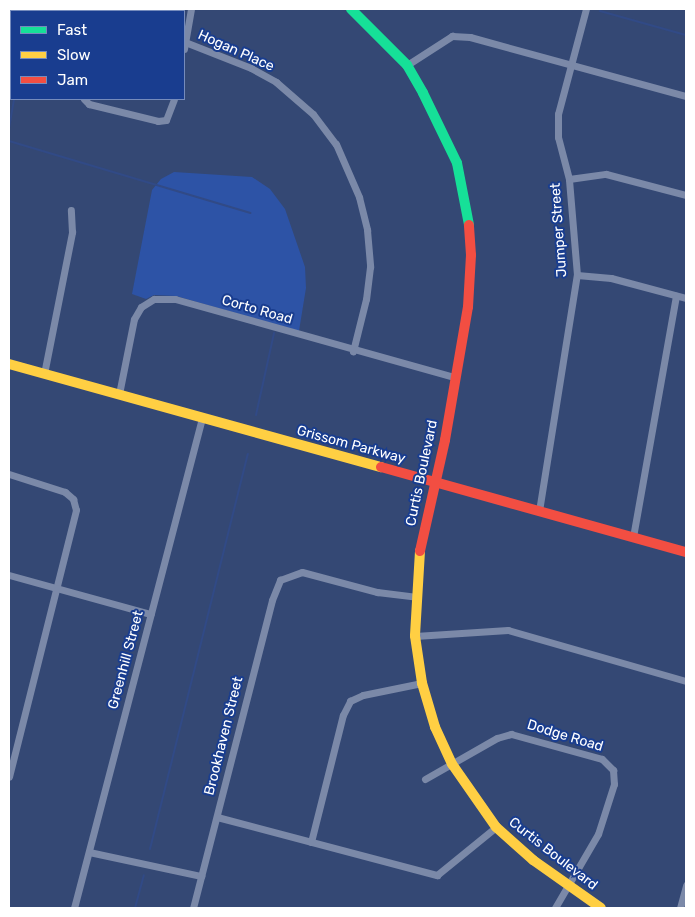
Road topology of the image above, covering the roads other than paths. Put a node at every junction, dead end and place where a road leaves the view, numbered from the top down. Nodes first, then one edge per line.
1 (191, 9) edge
2 (351, 9) edge
3 (586, 9) edge
4 (185, 41) edge
5 (185, 46) edge
6 (571, 64) junction
7 (407, 65) junction
8 (686, 96) edge
9 (85, 100) edge
10 (174, 100) edge
11 (569, 179) junction
12 (686, 195) edge
13 (71, 210) dead end
14 (577, 276) junction
15 (676, 296) junction
16 (686, 298) edge
17 (353, 351) junction
18 (9, 364) edge
19 (44, 374) junction
20 (455, 378) junction
21 (120, 394) junction
22 (202, 418) junction
23 (9, 474) edge
24 (435, 482) junction
25 (539, 511) junction
26 (633, 537) junction
27 (686, 552) edge
28 (9, 575) edge
29 (58, 588) junction
30 (414, 597) junction
31 (150, 614) junction
32 (415, 636) junction
33 (686, 681) edge
34 (422, 683) junction
35 (452, 764) junction
36 (9, 777) edge
37 (425, 779) dead end
38 (217, 817) junction
39 (496, 828) junction
40 (311, 842) junction
41 (89, 852) junction
42 (202, 876) junction
43 (686, 885) edge
44 (570, 887) junction
45 (74, 908) edge
46 (194, 908) edge
47 (555, 908) edge
48 (601, 908) edge
49 (680, 908) edge

1 - 4 street
2 - 7 street, Curtis Boulevard
3 - 6 street, Jumper Street
5 - 17 street, Hogan Place
6 - 7 street
6 - 8 street
6 - 11 street, Jumper Street
7 - 20 street, Curtis Boulevard
9 - 10 street
11 - 12 street
11 - 14 street, Jumper Street
13 - 19 street
14 - 15 street
14 - 25 street, Jumper Street
15 - 16 street
15 - 26 street
17 - 20 street, Corto Road
17 - 21 street, Corto Road
18 - 19 street, Grissom Parkway
19 - 21 street, Grissom Parkway
20 - 24 street, Curtis Boulevard
21 - 22 street, Grissom Parkway
22 - 24 street, Grissom Parkway
22 - 31 street, Greenhill Street
23 - 29 street
24 - 25 street, Grissom Parkway
24 - 30 street, Curtis Boulevard
25 - 26 street, Grissom Parkway
26 - 27 street, Grissom Parkway
28 - 29 street
29 - 31 street
29 - 36 street
30 - 32 street, Curtis Boulevard
30 - 38 street, Brookhaven Street
31 - 41 street, Greenhill Street
32 - 33 street
32 - 34 street, Curtis Boulevard
34 - 35 street, Curtis Boulevard
34 - 40 street
35 - 37 street, Dodge Road
35 - 39 street, Curtis Boulevard
35 - 44 street, Dodge Road
38 - 40 street
38 - 42 street, Brookhaven Street
39 - 40 street
39 - 44 street, Curtis Boulevard
41 - 42 street
41 - 45 street, Greenhill Street
42 - 46 street, Brookhaven Street
43 - 49 street
44 - 47 street, Dodge Road
44 - 48 street, Curtis Boulevard

